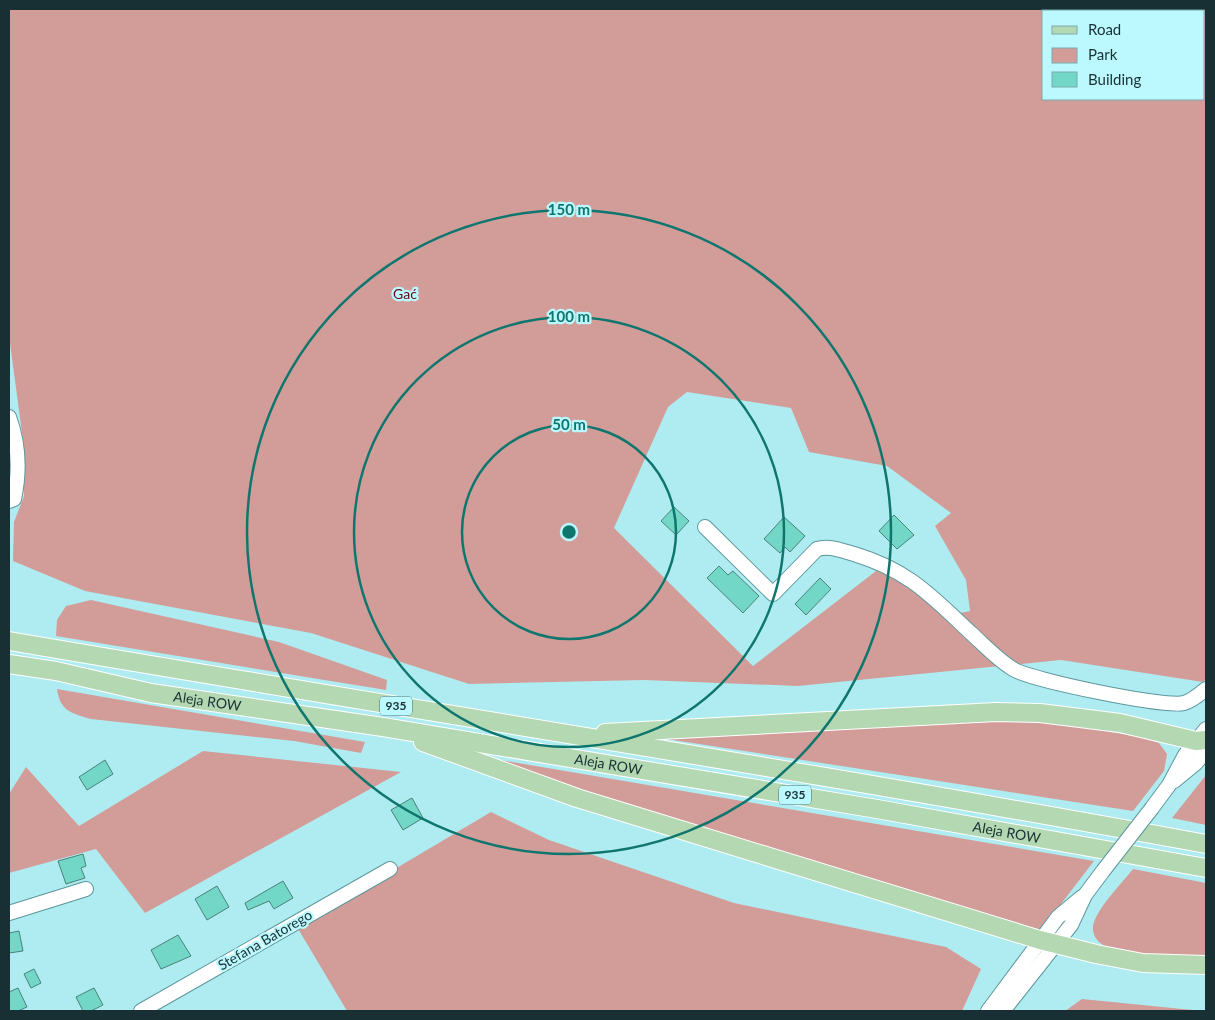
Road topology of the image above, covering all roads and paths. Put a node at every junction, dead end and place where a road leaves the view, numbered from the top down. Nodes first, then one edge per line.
1 (9, 417) edge
2 (9, 501) edge
3 (705, 527) dead end
4 (9, 641) edge
5 (9, 664) edge
6 (1206, 689) edge
7 (383, 727) junction
8 (572, 735) junction
9 (1204, 740) edge
10 (1206, 844) edge
11 (1206, 868) edge
12 (390, 869) dead end
13 (86, 889) dead end
14 (9, 913) edge
15 (1049, 941) junction
16 (1206, 965) edge
17 (141, 1011) edge
18 (988, 1011) edge
19 (1003, 1011) edge

1 - 2 street
3 - 6 street
4 - 8 main road, Aleja ROW / 935
5 - 7 main road, Aleja ROW / 935
7 - 11 main road, Aleja ROW / 935
7 - 15 main road
8 - 9 main road
8 - 10 main road, Aleja ROW / 935
9 - 15 street, bridge
12 - 17 street, Stefana Batorego
13 - 14 street
15 - 16 main road
15 - 18 street
15 - 19 street

